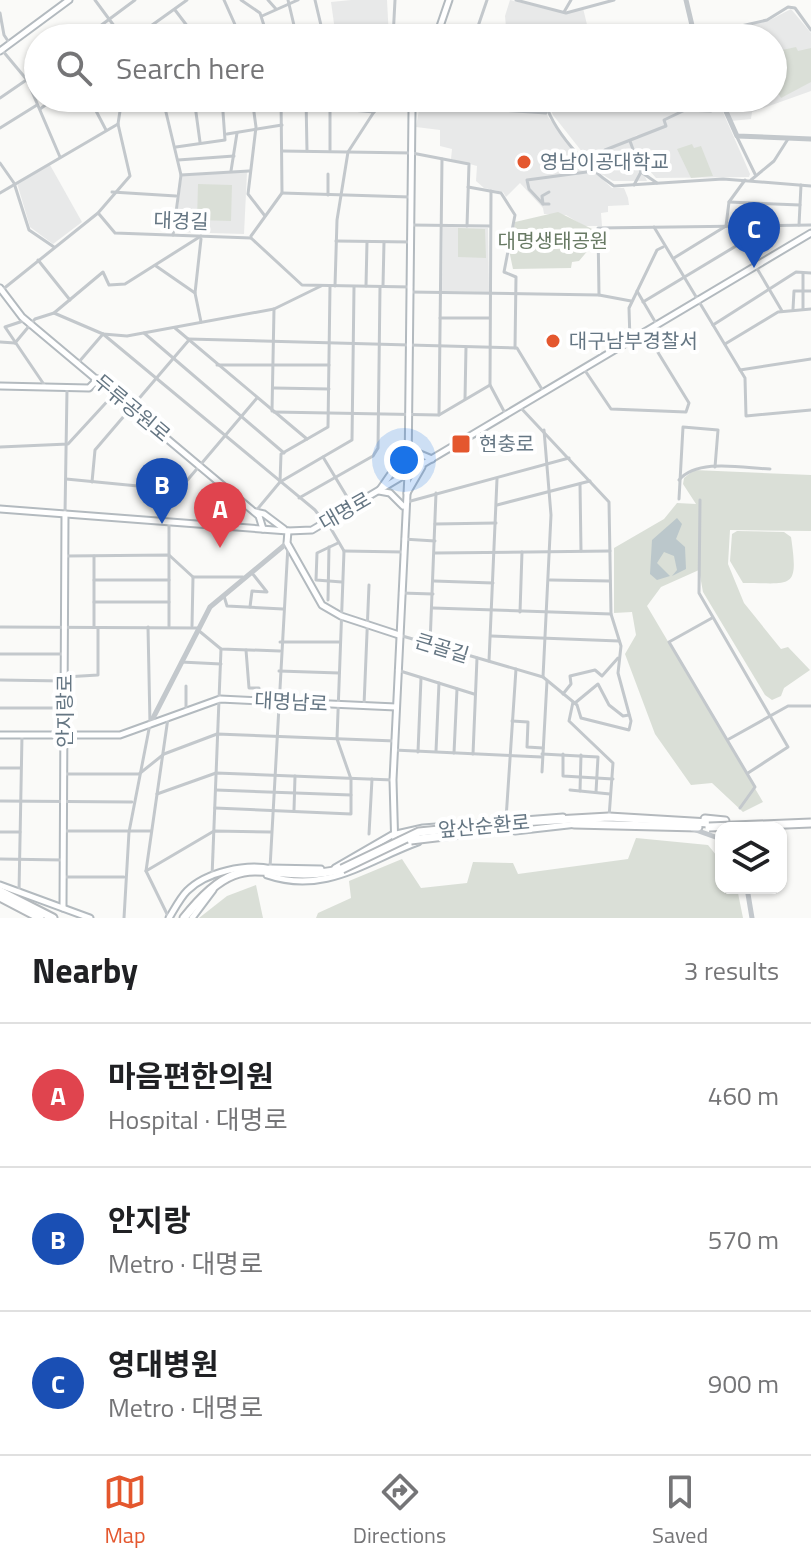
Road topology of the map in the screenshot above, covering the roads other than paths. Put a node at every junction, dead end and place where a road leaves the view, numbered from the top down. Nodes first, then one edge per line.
1 (69, 0) edge
2 (95, 0) edge
3 (135, 0) edge
4 (187, 0) edge
5 (224, 0) edge
6 (241, 0) edge
7 (268, 0) edge
8 (298, 0) edge
9 (315, 0) edge
10 (395, 0) edge
11 (449, 0) edge
12 (487, 0) edge
13 (516, 0) edge
14 (552, 0) edge
15 (571, 0) edge
16 (588, 0) edge
17 (614, 0) edge
18 (686, 0) edge
19 (606, 1) edge
20 (289, 2) edge
21 (526, 2) edge
22 (584, 8) junction
23 (174, 9) junction
24 (276, 9) junction
25 (548, 9) junction
26 (564, 12) junction
27 (0, 13) edge
28 (262, 16) junction
29 (109, 19) junction
30 (37, 24) edge
31 (102, 24) edge
32 (113, 24) edge
33 (154, 24) edge
34 (186, 24) edge
35 (235, 24) edge
36 (264, 24) edge
37 (294, 24) edge
38 (321, 24) edge
39 (394, 24) edge
40 (441, 24) edge
41 (479, 24) edge
42 (690, 24) edge
43 (749, 24) edge
44 (811, 30) edge
45 (24, 34) edge
46 (10, 44) junction
47 (1, 50) edge
48 (24, 77) edge
49 (24, 82) edge
50 (0, 98) edge
51 (28, 112) edge
52 (41, 112) edge
53 (97, 112) edge
54 (120, 112) edge
55 (166, 112) edge
56 (196, 112) edge
57 (224, 112) edge
58 (254, 112) edge
59 (282, 112) edge
60 (306, 112) edge
61 (330, 112) edge
62 (375, 112) edge
63 (414, 112) edge
64 (536, 112) edge
65 (681, 112) edge
66 (726, 112) edge
67 (547, 113) joint
68 (118, 124) junction
69 (282, 125) junction
70 (256, 127) junction
71 (0, 128) edge
72 (106, 130) junction
73 (237, 133) junction
74 (226, 135) junction
75 (736, 135) junction
76 (788, 138) junction
77 (811, 139) edge
78 (630, 141) junction
79 (200, 143) junction
80 (176, 147) junction
81 (282, 151) junction
82 (307, 151) junction
83 (330, 151) junction
84 (348, 152) junction
85 (412, 153) junction
86 (234, 156) junction
87 (60, 157) junction
88 (442, 159) junction
89 (178, 160) junction
90 (0, 163) edge
91 (231, 171) junction
92 (249, 171) junction
93 (594, 171) junction
94 (641, 172) junction
95 (328, 174) dead end
96 (755, 174) junction
97 (181, 175) junction
98 (745, 180) junction
99 (751, 180) junction
100 (14, 183) junction
101 (657, 183) junction
102 (634, 185) junction
103 (801, 185) junction
104 (811, 186) edge
105 (468, 187) junction
106 (491, 191) junction
107 (112, 192) junction
108 (549, 192) dead end
109 (0, 193) edge
110 (282, 193) junction
111 (328, 195) junction
112 (176, 196) junction
113 (340, 196) junction
114 (412, 197) junction
115 (729, 202) junction
116 (543, 204) junction
117 (549, 204) dead end
118 (800, 205) junction
119 (98, 213) junction
120 (265, 216) junction
121 (411, 225) junction
122 (442, 225) junction
123 (799, 225) junction
124 (467, 226) junction
125 (490, 226) junction
126 (729, 226) junction
127 (654, 227) junction
128 (810, 231) edge
129 (173, 235) junction
130 (201, 238) junction
131 (251, 238) junction
132 (336, 241) junction
133 (367, 242) junction
134 (384, 242) junction
135 (411, 242) junction
136 (741, 243) junction
137 (665, 246) junction
138 (54, 247) junction
139 (673, 259) junction
140 (38, 260) junction
141 (156, 266) junction
142 (756, 266) junction
143 (803, 273) junction
144 (811, 273) edge
145 (684, 277) junction
146 (321, 286) junction
147 (333, 286) junction
148 (354, 287) junction
149 (366, 287) junction
150 (382, 287) junction
151 (1, 290) edge
152 (410, 290) junction
153 (803, 290) junction
154 (637, 291) junction
155 (770, 291) junction
156 (811, 291) edge
157 (441, 292) junction
158 (195, 293) junction
159 (490, 293) junction
160 (516, 293) junction
161 (599, 295) junction
162 (70, 300) junction
163 (698, 300) junction
164 (631, 301) junction
165 (643, 302) junction
166 (274, 309) junction
167 (793, 309) junction
168 (803, 309) junction
169 (811, 309) edge
170 (782, 311) junction
171 (54, 313) junction
172 (440, 318) junction
173 (490, 318) junction
174 (28, 322) junction
175 (201, 322) junction
176 (657, 325) junction
177 (713, 325) junction
178 (175, 328) junction
179 (143, 333) junction
180 (646, 333) junction
181 (103, 334) junction
182 (188, 340) junction
183 (630, 341) junction
184 (0, 342) edge
185 (274, 342) junction
186 (15, 343) junction
187 (329, 343) junction
188 (353, 344) junction
189 (379, 344) junction
190 (725, 344) junction
191 (410, 345) junction
192 (440, 346) junction
193 (466, 347) junction
194 (490, 347) junction
195 (515, 348) junction
196 (172, 359) junction
197 (811, 359) edge
198 (78, 363) junction
199 (217, 365) junction
200 (274, 365) junction
201 (329, 365) junction
202 (584, 368) junction
203 (740, 370) junction
204 (98, 379) junction
205 (156, 379) junction
206 (490, 385) junction
207 (0, 386) edge
208 (45, 387) junction
209 (67, 387) junction
210 (274, 388) junction
211 (329, 389) junction
212 (544, 393) junction
213 (114, 394) junction
214 (257, 398) junction
215 (465, 399) junction
216 (520, 407) junction
217 (131, 408) junction
218 (811, 410) edge
219 (273, 412) junction
220 (328, 413) junction
221 (352, 413) junction
222 (378, 414) junction
223 (408, 414) junction
224 (439, 415) junction
225 (506, 415) junction
226 (241, 417) junction
227 (544, 430) junction
228 (224, 436) junction
229 (307, 439) junction
230 (68, 444) junction
231 (0, 447) edge
232 (408, 449) junction
233 (284, 453) junction
234 (323, 457) junction
235 (569, 458) junction
236 (433, 459) junction
237 (547, 464) junction
238 (200, 465) junction
239 (424, 465) junction
240 (715, 467) junction
241 (770, 469) dead end
242 (408, 474) junction
243 (336, 478) junction
244 (66, 479) junction
245 (497, 479) junction
246 (679, 480) junction
247 (590, 481) junction
248 (92, 482) junction
249 (280, 482) junction
250 (580, 484) junction
251 (379, 491) junction
252 (550, 491) junction
253 (436, 493) junction
254 (299, 498) junction
255 (679, 499) dead end
256 (700, 500) dead end
257 (404, 503) junction
258 (497, 505) junction
259 (353, 506) junction
260 (0, 509) edge
261 (255, 512) junction
262 (65, 514) junction
263 (169, 522) junction
264 (326, 522) junction
265 (497, 523) junction
266 (435, 524) junction
267 (250, 528) junction
268 (263, 529) junction
269 (287, 531) junction
270 (403, 539) junction
271 (435, 541) junction
272 (339, 543) junction
273 (287, 544) junction
274 (329, 547) junction
275 (344, 551) junction
276 (581, 551) junction
277 (610, 551) junction
278 (403, 552) junction
279 (495, 552) junction
280 (522, 552) junction
281 (551, 552) junction
282 (435, 553) junction
283 (169, 555) junction
284 (63, 556) junction
285 (94, 556) junction
286 (250, 572) junction
287 (193, 577) junction
288 (243, 577) junction
289 (94, 580) junction
290 (169, 580) junction
291 (550, 580) junction
292 (328, 581) junction
293 (434, 581) junction
294 (610, 581) junction
295 (342, 582) junction
296 (493, 583) junction
297 (369, 585) dead end
298 (224, 592) junction
299 (401, 593) junction
300 (433, 594) junction
301 (328, 600) dead end
302 (94, 602) junction
303 (169, 602) junction
304 (250, 607) junction
305 (433, 608) junction
306 (283, 609) junction
307 (492, 611) junction
308 (520, 612) junction
309 (547, 613) junction
310 (611, 614) junction
311 (341, 616) junction
312 (713, 617) junction
313 (369, 624) junction
314 (0, 627) edge
315 (64, 627) junction
316 (96, 627) junction
317 (148, 627) junction
318 (169, 628) junction
319 (196, 628) junction
320 (399, 635) junction
321 (491, 636) junction
322 (547, 638) junction
323 (620, 641) junction
324 (280, 642) junction
325 (340, 642) junction
326 (430, 644) junction
327 (221, 649) junction
328 (246, 650) junction
329 (280, 651) junction
330 (0, 654) edge
331 (64, 654) junction
332 (620, 656) junction
333 (477, 658) junction
334 (489, 661) junction
335 (180, 662) junction
336 (221, 664) junction
337 (516, 669) junction
338 (397, 670) junction
339 (279, 671) junction
340 (339, 673) junction
341 (600, 675) junction
342 (421, 678) junction
343 (65, 679) junction
344 (545, 679) junction
345 (0, 680) edge
346 (439, 683) junction
347 (598, 684) junction
348 (186, 686) dead end
349 (457, 689) junction
350 (563, 694) junction
351 (476, 695) junction
352 (220, 699) junction
353 (258, 701) junction
354 (278, 702) junction
355 (574, 702) junction
356 (337, 705) junction
357 (364, 706) junction
358 (811, 706) edge
359 (396, 707) junction
360 (0, 708) edge
361 (65, 708) junction
362 (186, 711) junction
363 (772, 714) junction
364 (629, 715) junction
365 (168, 718) junction
366 (512, 721) junction
367 (150, 724) junction
368 (217, 734) junction
369 (0, 735) edge
370 (22, 736) junction
371 (277, 736) junction
372 (65, 737) junction
373 (337, 739) junction
374 (729, 739) junction
375 (395, 741) junction
376 (394, 750) junction
377 (418, 752) junction
378 (436, 753) junction
379 (454, 753) junction
380 (542, 753) junction
381 (164, 754) junction
382 (473, 754) junction
383 (563, 754) junction
384 (510, 755) junction
385 (581, 755) junction
386 (0, 768) edge
387 (22, 768) junction
388 (542, 772) dead end
389 (216, 773) junction
390 (748, 773) junction
391 (66, 774) junction
392 (139, 774) junction
393 (275, 774) junction
394 (295, 776) junction
395 (580, 777) junction
396 (597, 778) junction
397 (351, 779) junction
398 (372, 779) junction
399 (613, 779) junction
400 (393, 780) junction
401 (216, 790) junction
402 (570, 790) dead end
403 (274, 791) junction
404 (580, 791) junction
405 (596, 792) junction
406 (295, 793) junction
407 (157, 794) junction
408 (612, 794) junction
409 (351, 795) junction
410 (65, 800) junction
411 (0, 801) edge
412 (20, 801) junction
413 (134, 802) junction
414 (215, 808) junction
415 (740, 808) dead end
416 (273, 809) junction
417 (294, 810) junction
418 (609, 817) junction
419 (506, 819) junction
420 (643, 819) junction
421 (580, 821) junction
422 (811, 822) edge
423 (715, 823) edge
424 (709, 825) junction
425 (684, 827) junction
426 (64, 831) junction
427 (151, 831) junction
428 (214, 831) junction
429 (0, 832) edge
430 (20, 832) junction
431 (129, 832) junction
432 (272, 832) junction
433 (369, 834) dead end
434 (392, 835) junction
435 (715, 837) edge
436 (395, 851) junction
437 (0, 859) edge
438 (20, 860) junction
439 (63, 860) junction
440 (146, 871) junction
441 (343, 871) junction
442 (270, 873) junction
443 (64, 877) junction
444 (124, 877) junction
445 (212, 877) junction
446 (0, 885) edge
447 (19, 892) junction
448 (0, 894) edge
449 (748, 894) edge
450 (63, 908) junction
451 (40, 918) edge
452 (50, 918) edge
453 (90, 918) edge
454 (124, 918) edge
455 (169, 918) edge
456 (188, 918) edge
457 (752, 918) edge

1 - 30 main road
2 - 29 street
3 - 29 street
4 - 23 street
5 - 35 street
6 - 28 street
7 - 24 street
8 - 20 street
9 - 38 street
10 - 39 street
11 - 40 main road
12 - 41 street
13 - 21 street
14 - 25 street
15 - 26 street
16 - 22 street
17 - 19 street
18 - 42 street
19 - 22 street
20 - 24 street
20 - 37 street
21 - 25 street
22 - 26 street
23 - 33 street
23 - 34 street
24 - 28 street
25 - 26 street
27 - 46 street
28 - 36 street
29 - 31 street
29 - 32 street
43 - 44 street
45 - 46 main road
46 - 47 main road
47 - 48 street
49 - 50 street
51 - 71 street
52 - 87 street
53 - 72 street
54 - 68 street
55 - 80 street
56 - 79 street
57 - 74 street
58 - 70 street
59 - 69 street
60 - 82 street
61 - 83 street
62 - 84 street
63 - 85 main road
64 - 67 street
65 - 78 street
66 - 75 street
67 - 93 street
68 - 72 street
68 - 107 street
69 - 70 street
69 - 81 street
70 - 73 street
70 - 92 street
72 - 87 street
73 - 74 street
73 - 86 street
74 - 79 street
75 - 76 street
75 - 96 street
76 - 77 street
76 - 96 street
78 - 93 street
78 - 94 street
79 - 80 street
80 - 89 street
81 - 82 street
81 - 110 street
82 - 83 street
83 - 84 street
84 - 85 street
84 - 113 street
85 - 88 street
85 - 114 main road
86 - 89 street
86 - 91 street
87 - 100 street
88 - 105 street
88 - 122 street
89 - 97 street
90 - 100 street
91 - 92 street
91 - 97 street
92 - 120 street
93 - 102 street
93 - 116 street
94 - 101 street
94 - 102 street
95 - 111 street
96 - 99 street
97 - 112 street
98 - 99 street
98 - 101 street
98 - 115 street
99 - 103 street
100 - 109 street
100 - 138 street
101 - 102 street
103 - 104 street
103 - 118 street
105 - 106 street
105 - 124 street
106 - 125 street
106 - 160 street
107 - 112 street
107 - 119 street
108 - 116 street
110 - 111 street
110 - 120 street
111 - 113 street
112 - 129 street
113 - 114 street
113 - 132 street
114 - 121 main road
115 - 118 street
115 - 126 street
116 - 117 street
118 - 123 street
119 - 129 street, 대경길
119 - 138 street
120 - 131 street
121 - 122 street
121 - 135 main road
122 - 124 street
122 - 157 street
123 - 126 street
123 - 128 street
124 - 125 street
125 - 159 street
126 - 127 street
126 - 136 street
126 - 139 street
127 - 137 street
127 - 161 street
128 - 142 main road, 대명로
129 - 130 street, 대경길
130 - 131 street, 대경길
130 - 141 street
130 - 158 street
131 - 146 street
132 - 133 street
132 - 147 street
133 - 134 street
133 - 149 street
134 - 135 street
134 - 150 street
135 - 152 main road
136 - 142 street
136 - 145 street
137 - 139 street
137 - 154 street
138 - 140 street
139 - 145 street
140 - 151 street
140 - 162 street
141 - 158 street
141 - 162 street
142 - 155 street
142 - 163 main road, 대명로
143 - 144 street
143 - 153 street
143 - 155 street
145 - 163 street
145 - 165 street
146 - 147 street
146 - 166 street
147 - 148 street
147 - 187 street
148 - 149 street
148 - 188 street
149 - 150 street
150 - 152 street
150 - 189 street
151 - 174 main road, 두류공원로
152 - 157 street
152 - 191 main road
153 - 156 street
153 - 167 street
153 - 168 street
154 - 164 street
154 - 165 street
155 - 170 street
155 - 177 street
157 - 159 street
157 - 172 street
158 - 175 street
159 - 160 street
159 - 173 street
160 - 161 street
160 - 195 street
161 - 164 street
162 - 171 street
163 - 176 main road, 대명로
163 - 177 street
164 - 183 street
165 - 176 street
166 - 175 street
166 - 185 street
167 - 168 street
167 - 170 street
168 - 169 street
170 - 190 street
171 - 174 street
171 - 181 street
172 - 173 street
172 - 192 street
173 - 194 street
174 - 186 street
174 - 186 street
174 - 198 main road, 두류공원로
175 - 178 street
176 - 180 main road, 대명로
177 - 190 street
178 - 179 street
178 - 182 street
179 - 181 street
179 - 196 street
180 - 183 main road, 대명로
180 - 202 street
181 - 198 street
181 - 205 street
182 - 185 street
182 - 196 street
182 - 199 street
183 - 202 main road, 대명로
184 - 186 street
185 - 187 street
185 - 200 street
186 - 208 street
187 - 188 street
187 - 201 street
188 - 189 street
188 - 221 street
189 - 191 street
189 - 222 street
190 - 203 street
191 - 192 street
191 - 223 main road
192 - 193 street
192 - 224 street
193 - 194 street
193 - 215 street
194 - 195 street
194 - 206 street
195 - 212 street
196 - 205 street
196 - 226 street
197 - 203 street
198 - 204 main road, 두류공원로
199 - 200 street
199 - 214 street
200 - 201 street
200 - 210 street
201 - 211 street
202 - 212 main road, 대명로
203 - 218 street
204 - 209 main road
204 - 213 main road, 두류공원로
205 - 217 street
205 - 228 street
206 - 215 street
206 - 225 street
207 - 208 main road
208 - 209 main road
209 - 230 street
210 - 211 street
210 - 219 street
211 - 220 street
212 - 216 main road, 대명로
213 - 217 main road, 두류공원로
213 - 230 street
214 - 219 street
214 - 226 street
215 - 224 street
216 - 225 main road, 대명로
216 - 227 street
217 - 238 main road, 두류공원로
217 - 248 street
219 - 220 street
219 - 229 street
220 - 221 street
220 - 229 street
221 - 222 street
221 - 234 street
222 - 223 street
222 - 243 street
223 - 224 street
223 - 232 main road
225 - 236 main road, 대명로
226 - 228 street
226 - 233 street
227 - 235 street
227 - 237 street
228 - 238 street
228 - 249 street
229 - 233 street
230 - 231 street
230 - 244 street
232 - 236 main road
232 - 242 main road
232 - 251 main road
233 - 249 street
234 - 243 street
234 - 249 street
235 - 237 street
235 - 247 street
236 - 239 main road, 대명로
237 - 245 street
237 - 252 street
238 - 248 street
238 - 261 main road, 두류공원로
239 - 242 main road, 대명로
239 - 257 main road
240 - 241 street
240 - 246 street
240 - 246 street
242 - 251 main road, 대명로
242 - 257 main road
243 - 254 street
243 - 259 street
244 - 248 street
244 - 262 street
245 - 253 street
245 - 258 street
246 - 255 street
247 - 250 street
247 - 277 street
249 - 254 street
249 - 261 street
250 - 252 street
250 - 276 street
251 - 257 main road
251 - 259 main road, 대명로
252 - 258 street
252 - 281 street
253 - 257 street
253 - 266 street
254 - 264 street
256 - 312 street
257 - 270 main road
258 - 265 street
259 - 264 main road, 대명로
260 - 262 main road, 대명로
261 - 267 main road
261 - 268 main road, 두류공원로
261 - 269 main road
262 - 263 main road, 대명로
262 - 284 main road, 안지랑로
263 - 267 main road, 대명로
263 - 283 street
264 - 269 main road, 대명로
264 - 272 street
265 - 266 street
265 - 279 street
266 - 271 street
267 - 268 main road, 대명로
268 - 269 main road, 대명로
269 - 273 main road
270 - 271 street
270 - 278 main road
271 - 282 street
272 - 274 street
272 - 275 street
273 - 286 street
273 - 306 street
273 - 311 main road, 큰골길
274 - 292 street
274 - 292 street
275 - 278 street
275 - 295 street
276 - 277 street
276 - 281 street
277 - 294 street
278 - 299 main road
279 - 280 street
279 - 282 street
279 - 296 street
280 - 281 street
280 - 308 street
281 - 291 street
282 - 293 street
283 - 285 street
283 - 287 street
283 - 290 street
284 - 285 street
284 - 315 main road, 안지랑로
285 - 289 street
286 - 288 street
286 - 304 street
287 - 288 street
287 - 319 street
288 - 298 street
289 - 290 street
289 - 302 street
290 - 303 street
291 - 294 street
291 - 309 street
292 - 295 street
292 - 301 street
293 - 296 street
293 - 300 street
294 - 310 street
295 - 311 street
296 - 307 street
297 - 313 street
298 - 304 street
298 - 319 street
299 - 300 street
299 - 320 main road
300 - 305 street
302 - 303 street
302 - 316 street
303 - 318 street
304 - 306 street
305 - 307 street
305 - 326 street
306 - 324 street
307 - 308 street
307 - 321 street
308 - 309 street
309 - 310 street
309 - 322 street
310 - 323 street
311 - 313 main road, 큰골길
311 - 325 street
312 - 363 street
312 - 374 street
313 - 320 main road, 큰골길
313 - 357 street
314 - 315 street
315 - 316 street
315 - 331 main road, 안지랑로
316 - 317 street
316 - 343 street
317 - 318 street
317 - 367 street
318 - 319 street
319 - 327 street
319 - 335 street
320 - 326 street, 큰골길
320 - 338 main road
321 - 322 street
321 - 334 street
322 - 323 street
322 - 344 street
323 - 332 street
324 - 325 street
324 - 329 street
325 - 340 street
326 - 333 street, 큰골길
327 - 328 street
327 - 336 street
328 - 329 street
328 - 353 street
329 - 339 street
330 - 331 street
331 - 343 main road, 안지랑로
332 - 341 street
332 - 364 street
333 - 334 street, 큰골길
333 - 351 street
334 - 337 street, 큰골길
335 - 336 street
335 - 367 street
336 - 352 street
337 - 344 street, 큰골길
337 - 366 street
338 - 342 street
338 - 359 main road
339 - 340 street
339 - 354 street
340 - 356 street
341 - 347 street
341 - 350 street
342 - 346 street
342 - 377 street
343 - 345 street
343 - 361 main road, 안지랑로
344 - 350 street, 큰골길
344 - 380 street
346 - 349 street
346 - 378 street
347 - 355 street
347 - 364 street
348 - 362 street
349 - 351 street
349 - 379 street
350 - 355 street, 큰골길
351 - 382 street
352 - 353 main road, 대명남로
352 - 362 main road, 대명남로
352 - 368 street
353 - 354 main road, 대명남로
354 - 356 main road, 대명남로
354 - 371 street
355 - 364 street, 큰골길
355 - 399 street
356 - 357 main road, 대명남로
356 - 373 street
357 - 359 main road, 대명남로
358 - 363 street
359 - 375 main road
360 - 361 street
361 - 372 main road, 안지랑로
362 - 365 main road, 대명남로
363 - 374 street
363 - 390 street
365 - 367 main road, 대명남로
365 - 381 street
366 - 380 street
366 - 384 street
367 - 372 main road, 대명남로
367 - 392 street
368 - 371 street
368 - 381 street
368 - 389 street
369 - 370 main road, 대명남로
370 - 372 main road, 대명남로
370 - 387 street
371 - 373 street
371 - 393 street
372 - 391 main road, 안지랑로
373 - 375 street
373 - 397 street
374 - 390 street
375 - 376 main road
376 - 377 street
376 - 400 main road
377 - 378 street
378 - 379 street
379 - 382 street
380 - 383 street
380 - 384 street
380 - 388 street
381 - 392 street
381 - 407 street
382 - 384 street
383 - 385 street
383 - 395 street
384 - 419 street
385 - 395 street
385 - 396 street
386 - 387 street
387 - 412 street
389 - 393 street
389 - 401 street
389 - 407 street
390 - 415 street
391 - 392 street
391 - 410 main road, 안지랑로
392 - 413 street
393 - 394 street
393 - 403 street
394 - 397 street
394 - 406 street
395 - 396 street
395 - 404 street
396 - 399 street
396 - 405 street
397 - 398 street
397 - 409 street
398 - 400 street
398 - 433 street
399 - 408 street
400 - 434 main road
401 - 403 street
401 - 414 street
402 - 404 street
403 - 406 street
403 - 416 street
404 - 405 street
405 - 408 street
406 - 409 street
406 - 417 street
407 - 427 street
408 - 418 street
409 - 417 street
410 - 412 street
410 - 413 street
410 - 426 main road, 안지랑로
411 - 412 street
412 - 430 street
413 - 431 street
414 - 416 street
414 - 428 street
416 - 417 street
416 - 432 street
418 - 420 highway, 앞산순환로
418 - 421 highway, 앞산순환로
419 - 421 main road
419 - 434 main road
420 - 423 highway
420 - 424 highway, 앞산순환로
421 - 425 highway, 앞산순환로
421 - 436 main road
421 - 441 highway, 앞산순환로, bridge
422 - 424 highway, 앞산순환로, bridge
424 - 425 highway, 앞산순환로
425 - 435 street
426 - 431 street
426 - 439 main road, 안지랑로
427 - 431 street
427 - 440 street
428 - 432 street
428 - 440 street
428 - 445 street
429 - 430 street
430 - 438 street
431 - 444 street
432 - 442 street
434 - 436 main road
434 - 442 main road
436 - 442 main road
437 - 438 street
438 - 439 street
438 - 447 street
439 - 443 main road, 안지랑로
440 - 455 street
441 - 442 highway, 앞산순환로
441 - 442 highway, 앞산순환로
442 - 445 main road
442 - 456 highway, 앞산순환로
442 - 456 highway, 앞산순환로
443 - 444 street
443 - 450 main road, 안지랑로
444 - 454 street
445 - 455 main road
446 - 447 main road
447 - 450 main road
448 - 451 highway
448 - 452 highway
449 - 457 street
450 - 453 main road

